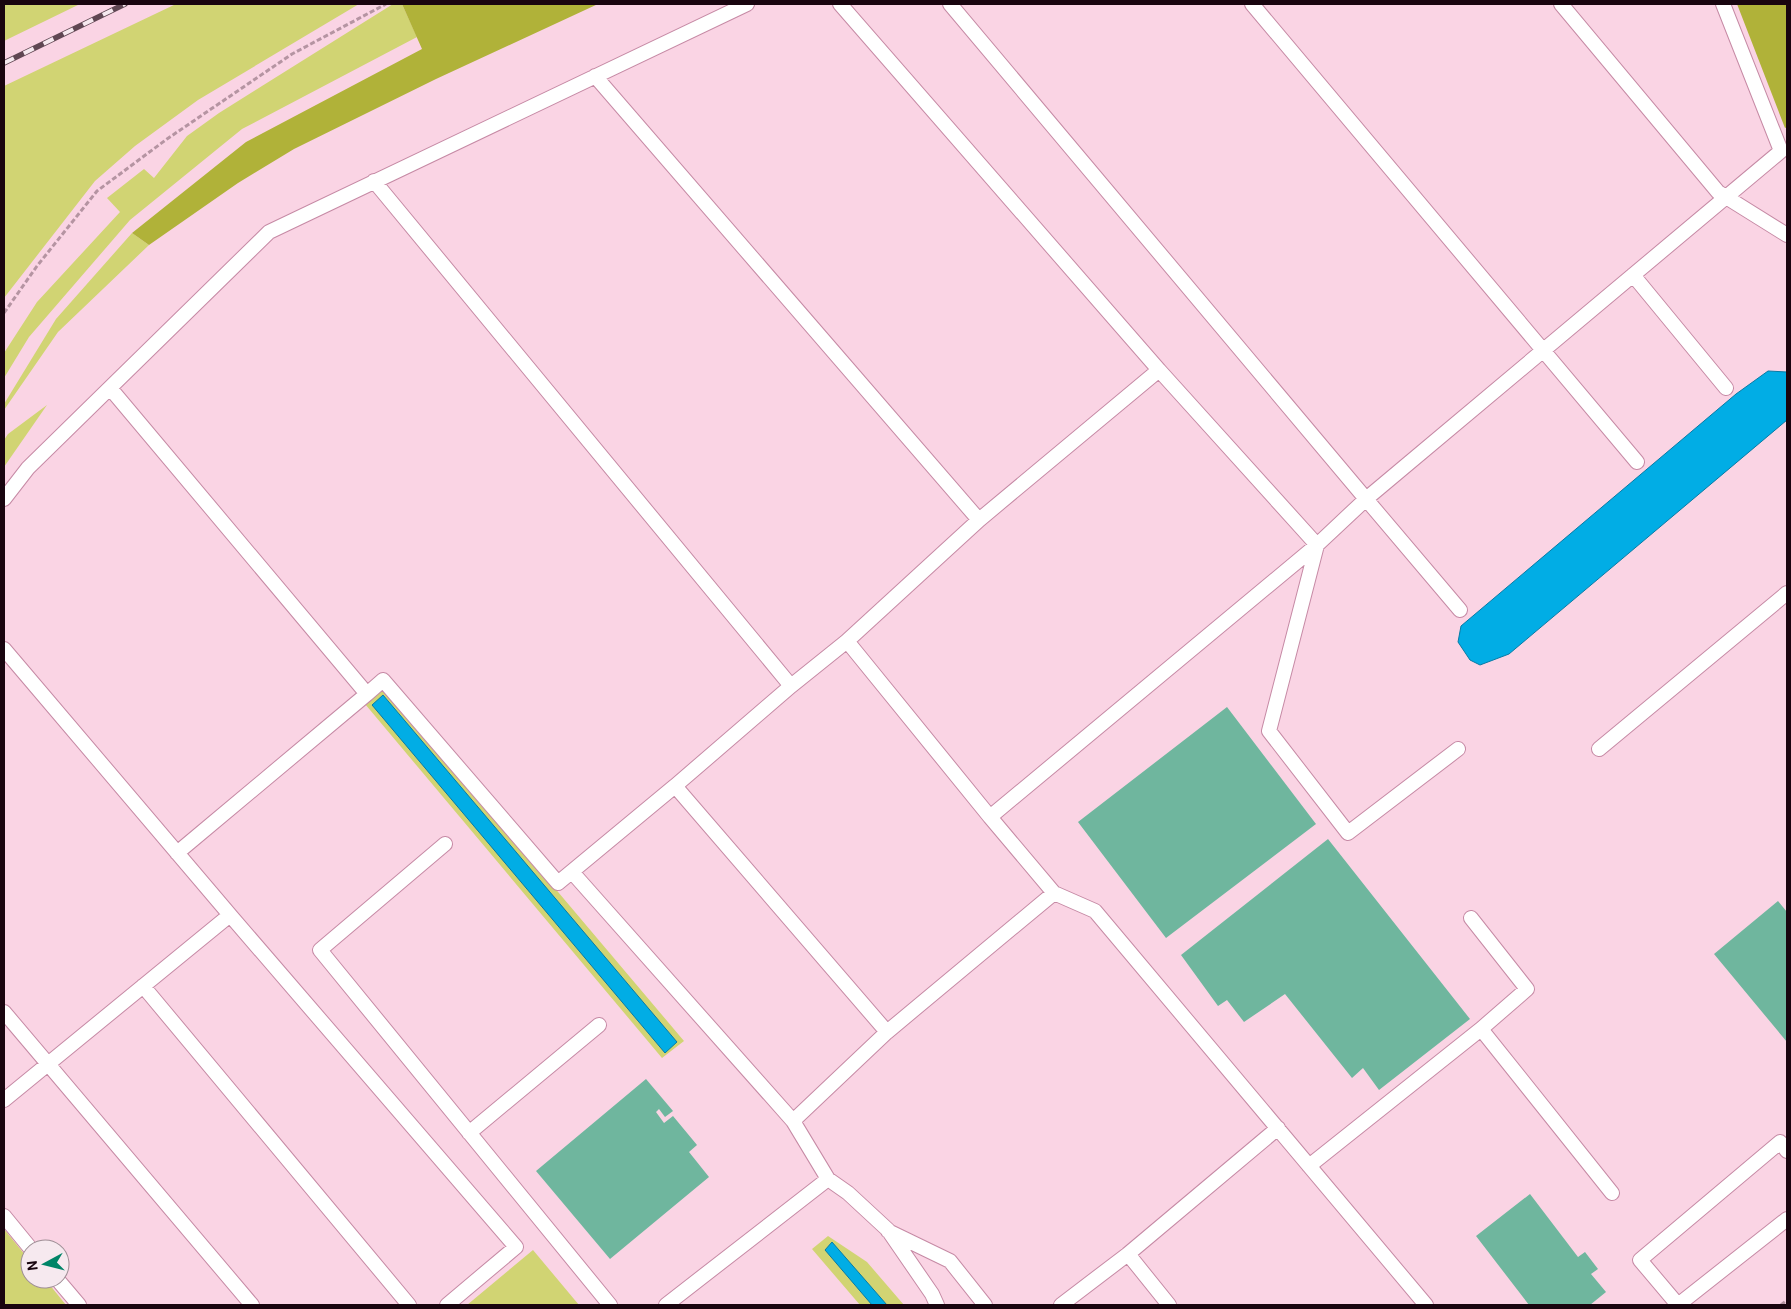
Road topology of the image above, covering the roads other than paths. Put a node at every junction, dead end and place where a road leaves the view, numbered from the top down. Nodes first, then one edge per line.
1 (747, 4) edge
2 (840, 4) edge
3 (950, 4) edge
4 (1252, 4) edge
5 (1561, 4) edge
6 (1723, 4) edge
7 (595, 76) junction
8 (1784, 150) edge
9 (374, 181) junction
10 (1726, 197) junction
11 (1787, 235) edge
12 (1633, 275) junction
13 (1543, 351) junction
14 (1159, 370) junction
15 (110, 388) junction
16 (1726, 388) dead end
17 (1637, 462) dead end
18 (4, 499) edge
19 (1366, 499) junction
20 (979, 520) junction
21 (1317, 545) junction
22 (1787, 594) edge
23 (1460, 610) dead end
24 (847, 641) junction
25 (4, 649) edge
26 (791, 686) junction
27 (367, 694) junction
28 (1458, 749) dead end
29 (1599, 749) dead end
30 (675, 786) junction
31 (990, 817) junction
32 (445, 844) dead end
33 (177, 853) junction
34 (572, 872) junction
35 (1054, 892) junction
36 (230, 915) junction
37 (1470, 918) dead end
38 (143, 986) junction
39 (4, 1012) edge
40 (599, 1025) dead end
41 (1481, 1029) junction
42 (887, 1032) junction
43 (48, 1064) junction
44 (4, 1100) edge
45 (793, 1121) junction
46 (1278, 1128) junction
47 (469, 1133) junction
48 (1787, 1151) edge
49 (1309, 1166) junction
50 (828, 1179) junction
51 (1612, 1194) dead end
52 (4, 1216) edge
53 (1787, 1219) edge
54 (888, 1230) junction
55 (24, 1239) edge
56 (1128, 1254) junction
57 (65, 1289) edge
58 (79, 1305) edge
59 (252, 1305) edge
60 (409, 1305) edge
61 (447, 1305) edge
62 (610, 1305) edge
63 (666, 1305) edge
64 (937, 1305) edge
65 (985, 1305) edge
66 (1061, 1305) edge
67 (1168, 1305) edge
68 (1426, 1305) edge
69 (1678, 1305) edge

1 - 7 lane
2 - 14 lane
3 - 19 lane
4 - 13 lane
5 - 10 lane
6 - 8 lane
7 - 9 lane
7 - 20 lane
8 - 10 lane
9 - 15 lane
9 - 26 lane
10 - 11 lane
10 - 12 lane
12 - 13 lane
12 - 16 lane
13 - 17 lane
13 - 19 lane
14 - 20 lane
14 - 21 lane
15 - 18 lane
15 - 27 lane
19 - 21 lane
19 - 23 lane
20 - 24 lane
21 - 28 lane
21 - 31 lane
22 - 29 lane
24 - 26 lane
24 - 31 lane
25 - 33 lane
26 - 30 lane
27 - 33 lane
27 - 34 lane
30 - 34 lane
30 - 42 lane
31 - 35 lane
32 - 47 lane
33 - 36 lane
34 - 45 lane
35 - 42 lane
35 - 46 lane
36 - 38 lane
36 - 61 lane
37 - 41 lane
38 - 43 lane
38 - 60 lane
39 - 43 lane
40 - 47 lane
41 - 49 lane
41 - 51 lane
42 - 45 lane
43 - 44 lane
43 - 59 lane
45 - 50 lane
46 - 49 lane
46 - 56 lane
47 - 62 lane
48 - 69 lane
49 - 68 lane
50 - 54 lane
50 - 63 lane
52 - 55 lane
53 - 69 lane
54 - 64 lane
54 - 65 lane
56 - 66 lane
56 - 67 lane
57 - 58 lane

